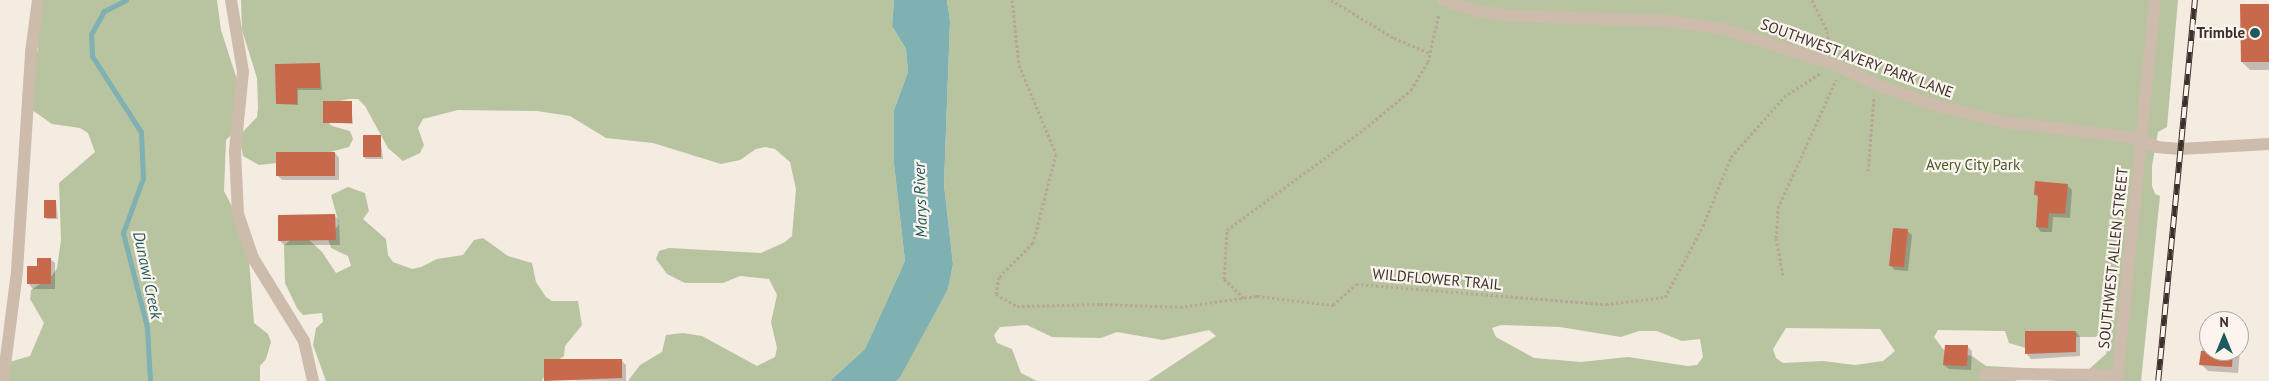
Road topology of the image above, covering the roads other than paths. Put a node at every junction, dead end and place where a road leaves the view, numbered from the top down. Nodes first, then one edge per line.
1 (38, 0) edge
2 (231, 0) edge
3 (2155, 0) edge
4 (1442, 4) edge
5 (2142, 139) junction
6 (2269, 144) edge
7 (1985, 374) dead end
8 (2117, 378) edge
9 (3, 381) edge
10 (313, 381) edge

1 - 9 street
2 - 10 street
3 - 5 street, SOUTHWEST ALLEN STREET
4 - 5 street, SOUTHWEST AVERY PARK LANE
5 - 6 street, SOUTHWEST AVERY PARK LANE
5 - 8 street, SOUTHWEST ALLEN STREET
7 - 8 street

